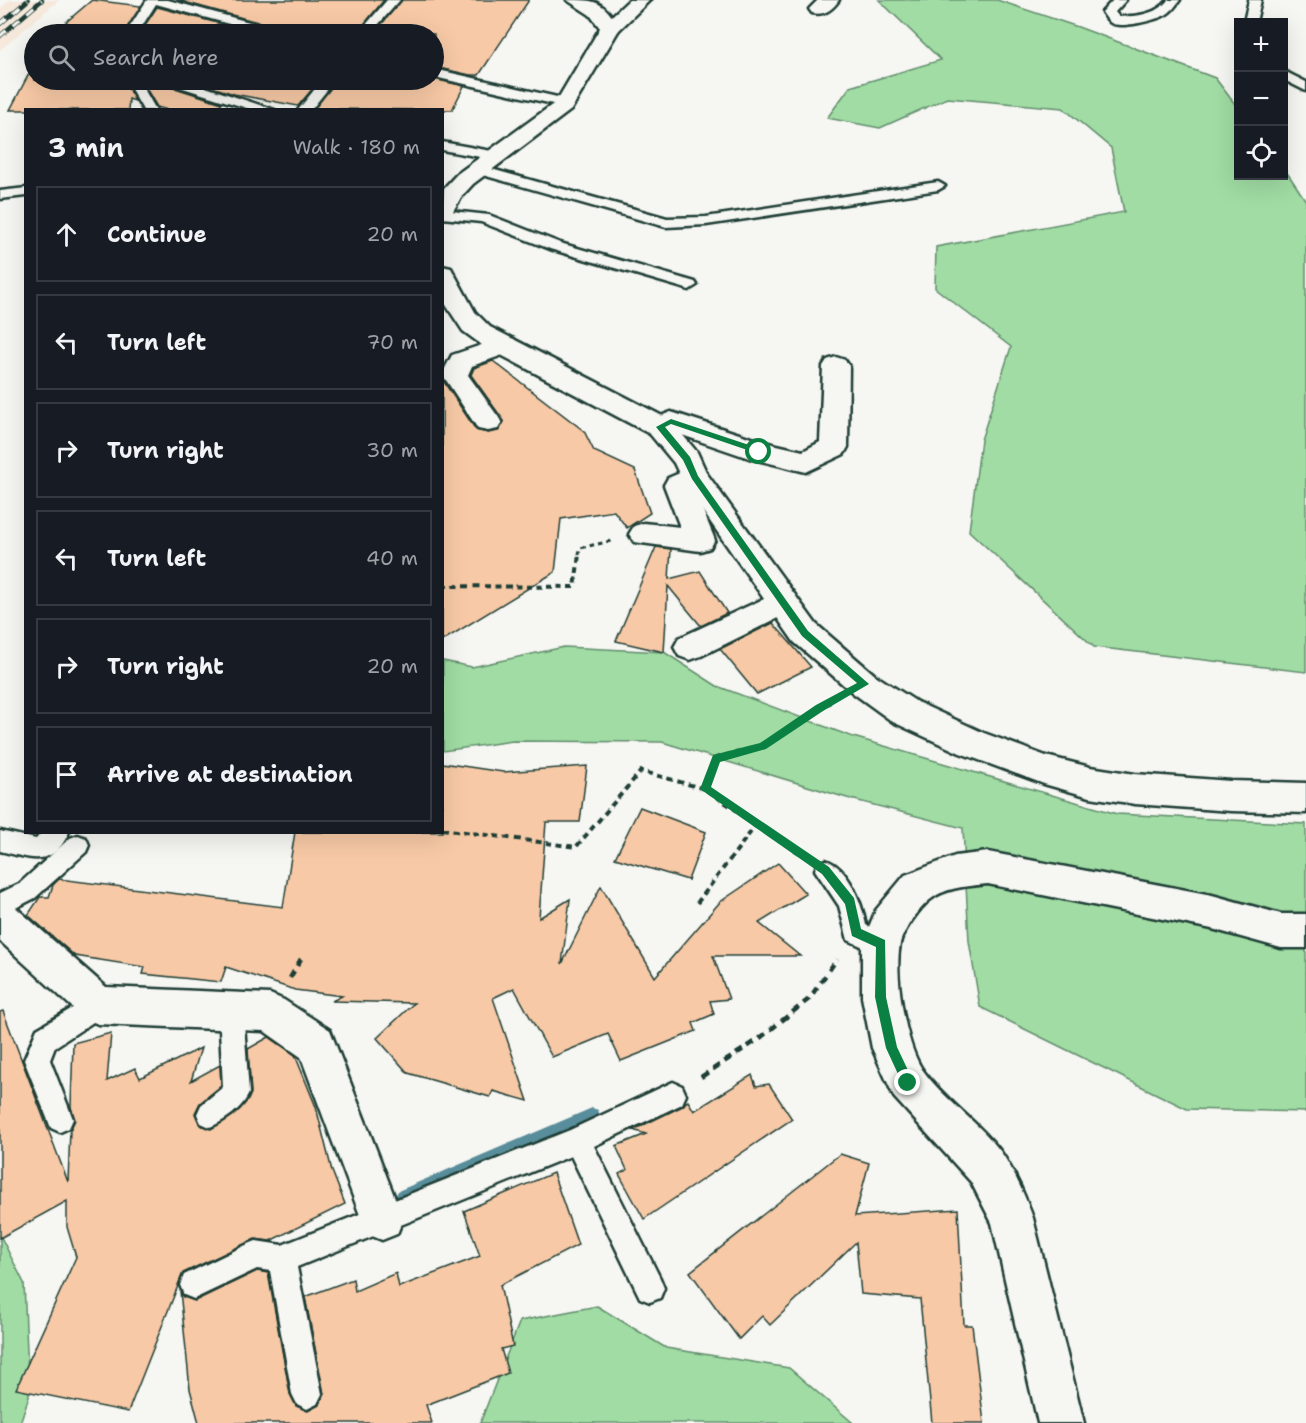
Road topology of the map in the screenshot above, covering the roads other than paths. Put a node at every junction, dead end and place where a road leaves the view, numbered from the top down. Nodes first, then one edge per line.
1 (154, 0) edge
2 (394, 0) edge
3 (577, 0) edge
4 (640, 0) edge
5 (1120, 0) edge
6 (1174, 0) edge
7 (1255, 0) edge
8 (1251, 18) edge
9 (138, 24) edge
10 (242, 24) edge
11 (373, 24) edge
12 (610, 28) junction
13 (444, 75) edge
14 (1288, 77) edge
15 (1306, 87) edge
16 (139, 90) edge
17 (198, 90) edge
18 (320, 90) edge
19 (566, 103) junction
20 (237, 105) edge
21 (149, 108) edge
22 (256, 108) edge
23 (306, 108) edge
24 (444, 146) edge
25 (497, 156) junction
26 (477, 169) junction
27 (938, 186) dead end
28 (24, 192) edge
29 (0, 195) edge
30 (444, 209) edge
31 (444, 213) edge
32 (444, 277) edge
33 (688, 285) dead end
34 (505, 345) junction
35 (836, 366) dead end
36 (488, 422) dead end
37 (660, 427) junction
38 (694, 477) junction
39 (644, 534) road end
40 (783, 602) junction
41 (690, 647) dead end
42 (1306, 798) edge
43 (56, 834) edge
44 (0, 841) edge
45 (78, 845) dead end
46 (826, 870) road end
47 (0, 905) edge
48 (0, 917) edge
49 (1306, 931) edge
50 (869, 938) junction
51 (98, 1005) junction
52 (231, 1010) junction
53 (673, 1095) road end
54 (210, 1114) dead end
55 (60, 1119) dead end
56 (578, 1140) junction
57 (381, 1219) junction
58 (282, 1259) junction
59 (194, 1285) dead end
60 (650, 1288) dead end
61 (307, 1394) dead end
62 (1061, 1423) edge

1 - 9 lane
1 - 10 lane
2 - 11 lane
3 - 12 street
4 - 12 street
5 - 6 lane
7 - 8 lane
12 - 19 street
13 - 19 lane
14 - 15 lane
16 - 21 lane
17 - 20 lane
18 - 23 lane
19 - 25 street
20 - 22 lane
24 - 25 lane
25 - 26 street
26 - 27 lane
26 - 30 street
28 - 29 lane
31 - 33 lane
32 - 34 street
34 - 36 street
34 - 37 street
35 - 37 street
37 - 38 street
38 - 39 street
38 - 40 street
40 - 41 street
40 - 42 street
43 - 44 lane
45 - 47 lane
46 - 50 lane
48 - 51 street
49 - 50 street
50 - 62 street
51 - 52 street
51 - 55 lane
52 - 54 lane
52 - 57 street
53 - 56 lane
56 - 57 lane
56 - 60 lane
57 - 58 lane
58 - 59 lane
58 - 61 lane

